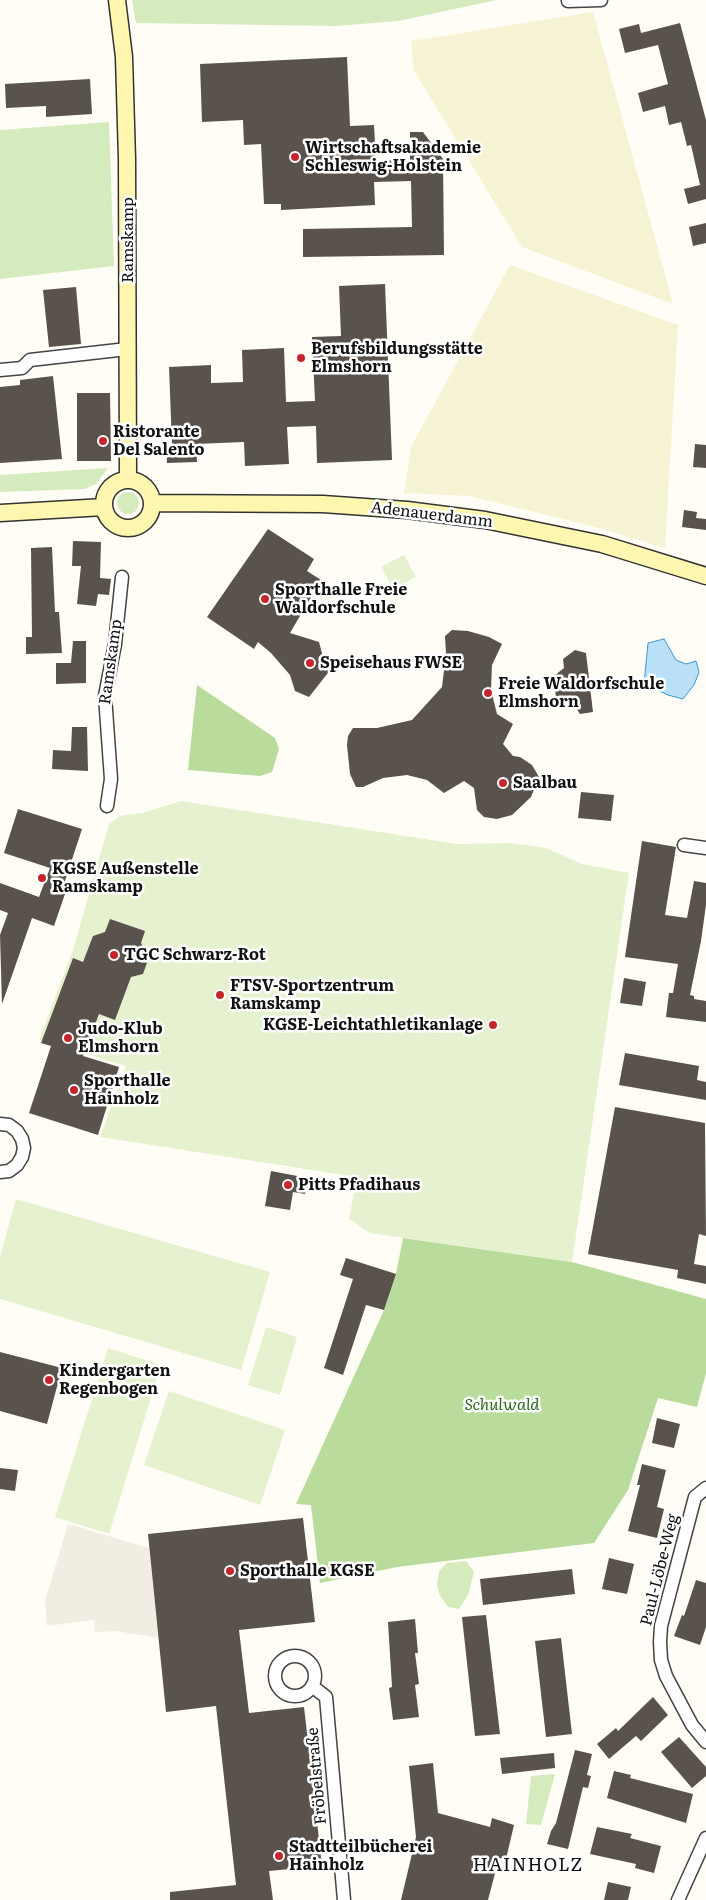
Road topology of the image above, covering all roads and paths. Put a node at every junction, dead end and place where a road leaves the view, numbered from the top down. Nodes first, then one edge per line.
1 (117, 0) edge
2 (601, 0) edge
3 (568, 1) dead end
4 (127, 349) junction
5 (0, 370) edge
6 (128, 480) junction
7 (152, 503) junction
8 (104, 507) junction
9 (0, 513) edge
10 (706, 576) edge
11 (122, 577) dead end
12 (108, 806) dead end
13 (684, 845) dead end
14 (706, 848) edge
15 (0, 1124) edge
16 (0, 1172) edge
17 (706, 1488) edge
18 (312, 1686) dead end
19 (706, 1742) edge
20 (706, 1838) edge
21 (344, 1900) edge
22 (678, 1900) edge

1 - 4 street, Ramskamp
2 - 3 street
4 - 5 street
4 - 6 street, Ramskamp
6 - 7 street
6 - 8 street
7 - 8 street
7 - 10 street, Adenauerdamm
8 - 9 street
11 - 12 street, Ramskamp
13 - 14 street
15 - 16 street
17 - 19 street, Paul-Löbe-Weg
18 - 21 street, Fröbelstraße
20 - 22 street

